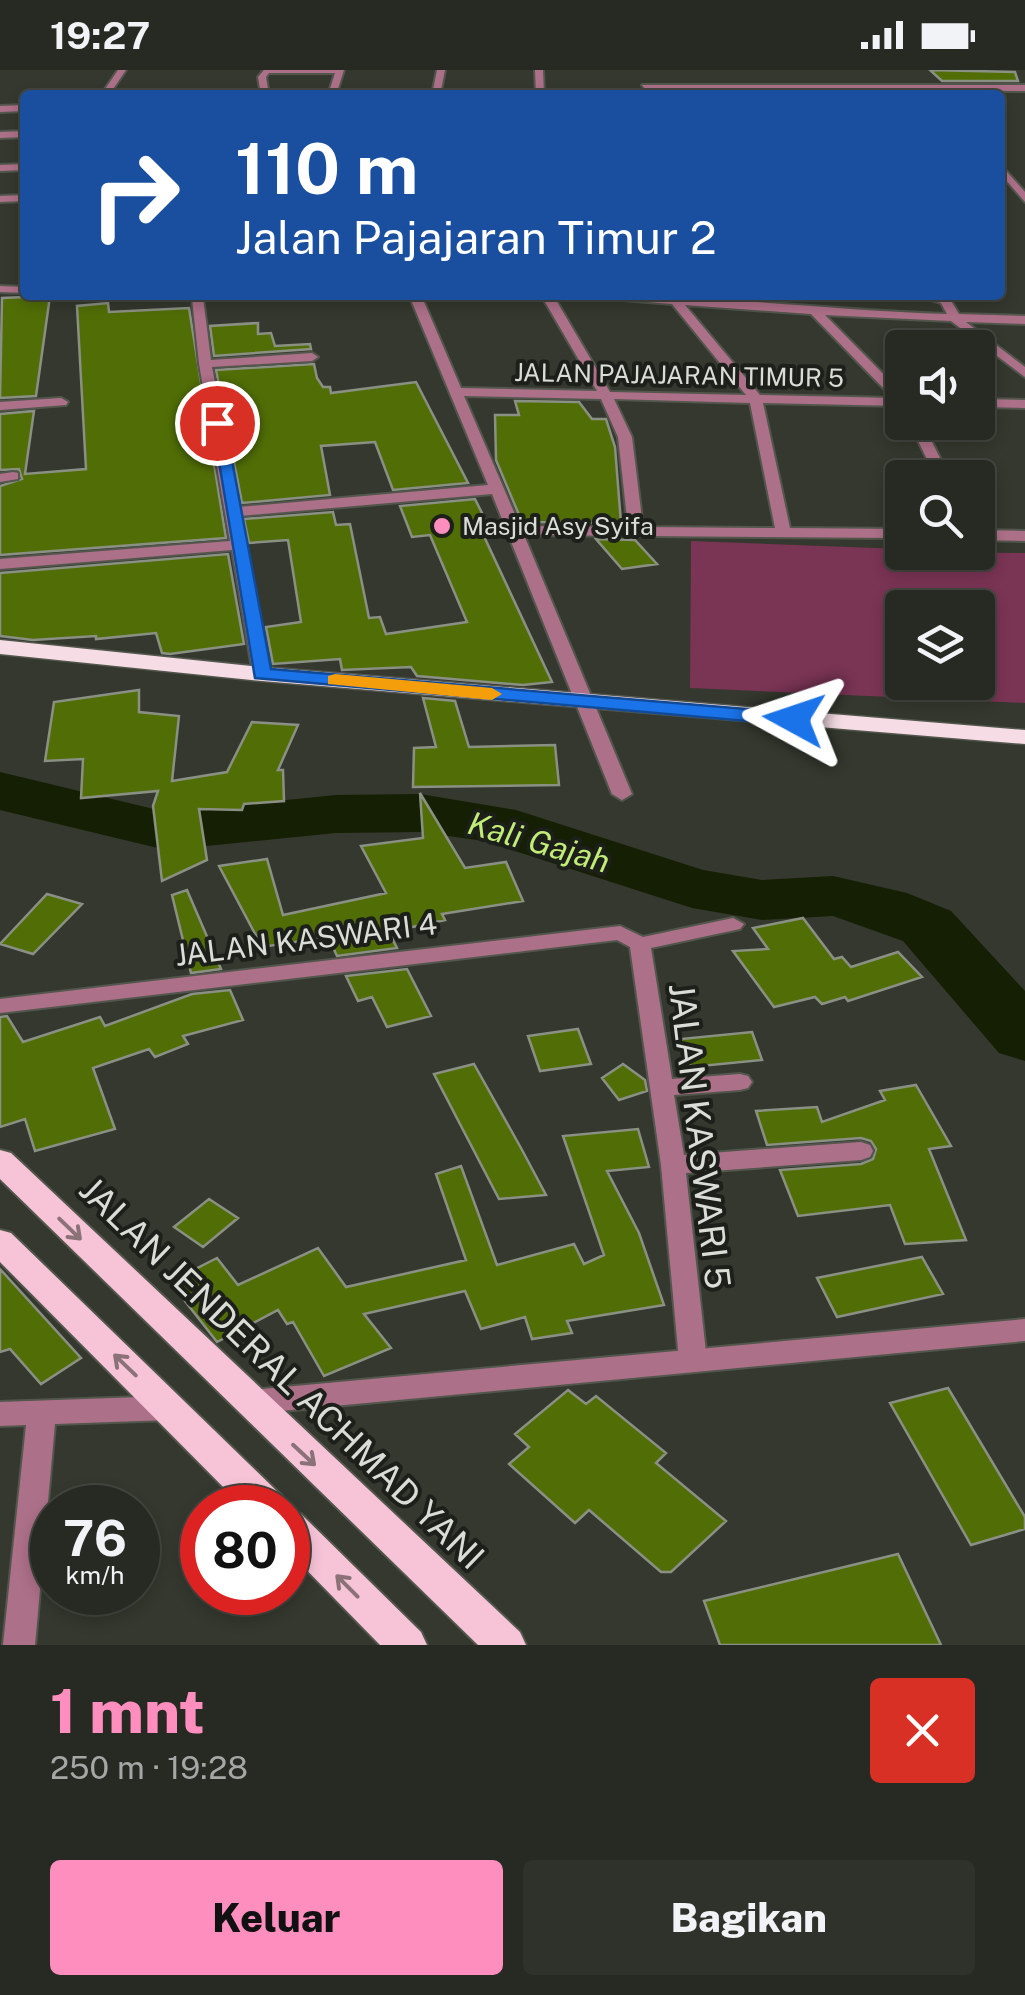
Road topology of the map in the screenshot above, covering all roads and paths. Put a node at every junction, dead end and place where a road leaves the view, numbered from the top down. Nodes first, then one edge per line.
1 (268, 70) edge
2 (340, 70) edge
3 (840, 87) edge
4 (938, 88) edge
5 (1025, 88) edge
6 (770, 90) edge
7 (1020, 184) edge
8 (1025, 199) edge
9 (197, 300) edge
10 (417, 300) edge
11 (550, 300) edge
12 (675, 300) edge
13 (686, 300) edge
14 (951, 300) edge
15 (814, 311) junction
16 (956, 320) junction
17 (1025, 320) edge
18 (1025, 356) edge
19 (312, 357) dead end
20 (1003, 357) junction
21 (205, 364) junction
22 (1025, 374) edge
23 (885, 384) edge
24 (455, 392) junction
25 (604, 394) junction
26 (756, 398) junction
27 (885, 401) edge
28 (62, 402) dead end
29 (995, 404) edge
30 (1025, 404) edge
31 (0, 406) edge
32 (496, 490) junction
33 (235, 512) junction
34 (515, 530) junction
35 (636, 531) junction
36 (783, 532) junction
37 (885, 534) edge
38 (995, 535) edge
39 (1025, 536) edge
40 (240, 545) junction
41 (0, 564) edge
42 (0, 647) edge
43 (262, 674) junction
44 (587, 702) junction
45 (1025, 737) edge
46 (622, 794) dead end
47 (733, 924) dead end
48 (630, 938) junction
49 (0, 1006) edge
50 (740, 1082) dead end
51 (662, 1088) junction
52 (861, 1150) dead end
53 (0, 1161) edge
54 (673, 1165) junction
55 (0, 1242) edge
56 (1025, 1330) edge
57 (692, 1360) junction
58 (248, 1402) junction
59 (169, 1408) junction
60 (42, 1411) junction
61 (0, 1414) edge
62 (246, 1485) edge
63 (310, 1548) edge
64 (19, 1645) edge
65 (407, 1645) edge
66 (506, 1645) edge

1 - 2 street
3 - 4 street
3 - 6 street
4 - 5 street
7 - 8 street
9 - 21 street
10 - 24 street
11 - 25 street
12 - 26 street
13 - 15 street
14 - 16 street
15 - 16 street
15 - 23 street
16 - 17 street
16 - 20 street
18 - 20 street
19 - 21 street
20 - 22 street
21 - 33 street
24 - 25 street, JALAN PAJAJARAN TIMUR 5
24 - 32 street
25 - 26 street, JALAN PAJAJARAN TIMUR 5
25 - 35 street
26 - 27 street, JALAN PAJAJARAN TIMUR 5
26 - 36 street
28 - 31 street
29 - 30 street
32 - 33 street
32 - 34 street
33 - 40 street
34 - 35 street
34 - 44 street
35 - 36 street
36 - 37 street
38 - 39 street
40 - 41 street
40 - 43 street
42 - 43 highway
43 - 44 highway
44 - 45 highway
44 - 46 street
47 - 48 street, JALAN KASWARI 4
48 - 49 street, JALAN KASWARI 4
48 - 51 street, JALAN KASWARI 5
50 - 51 street
51 - 54 street, JALAN KASWARI 5
52 - 54 street
53 -> 58 main road, JALAN JENDERAL ACHMAD YANI
54 - 57 street, JALAN KASWARI 5
59 -> 55 main road
56 - 57 street
57 - 58 street
58 -> 66 main road, JALAN JENDERAL ACHMAD YANI
59 - 60 street
59 - 62 main road
60 - 61 street
60 - 64 street
65 -> 63 main road

